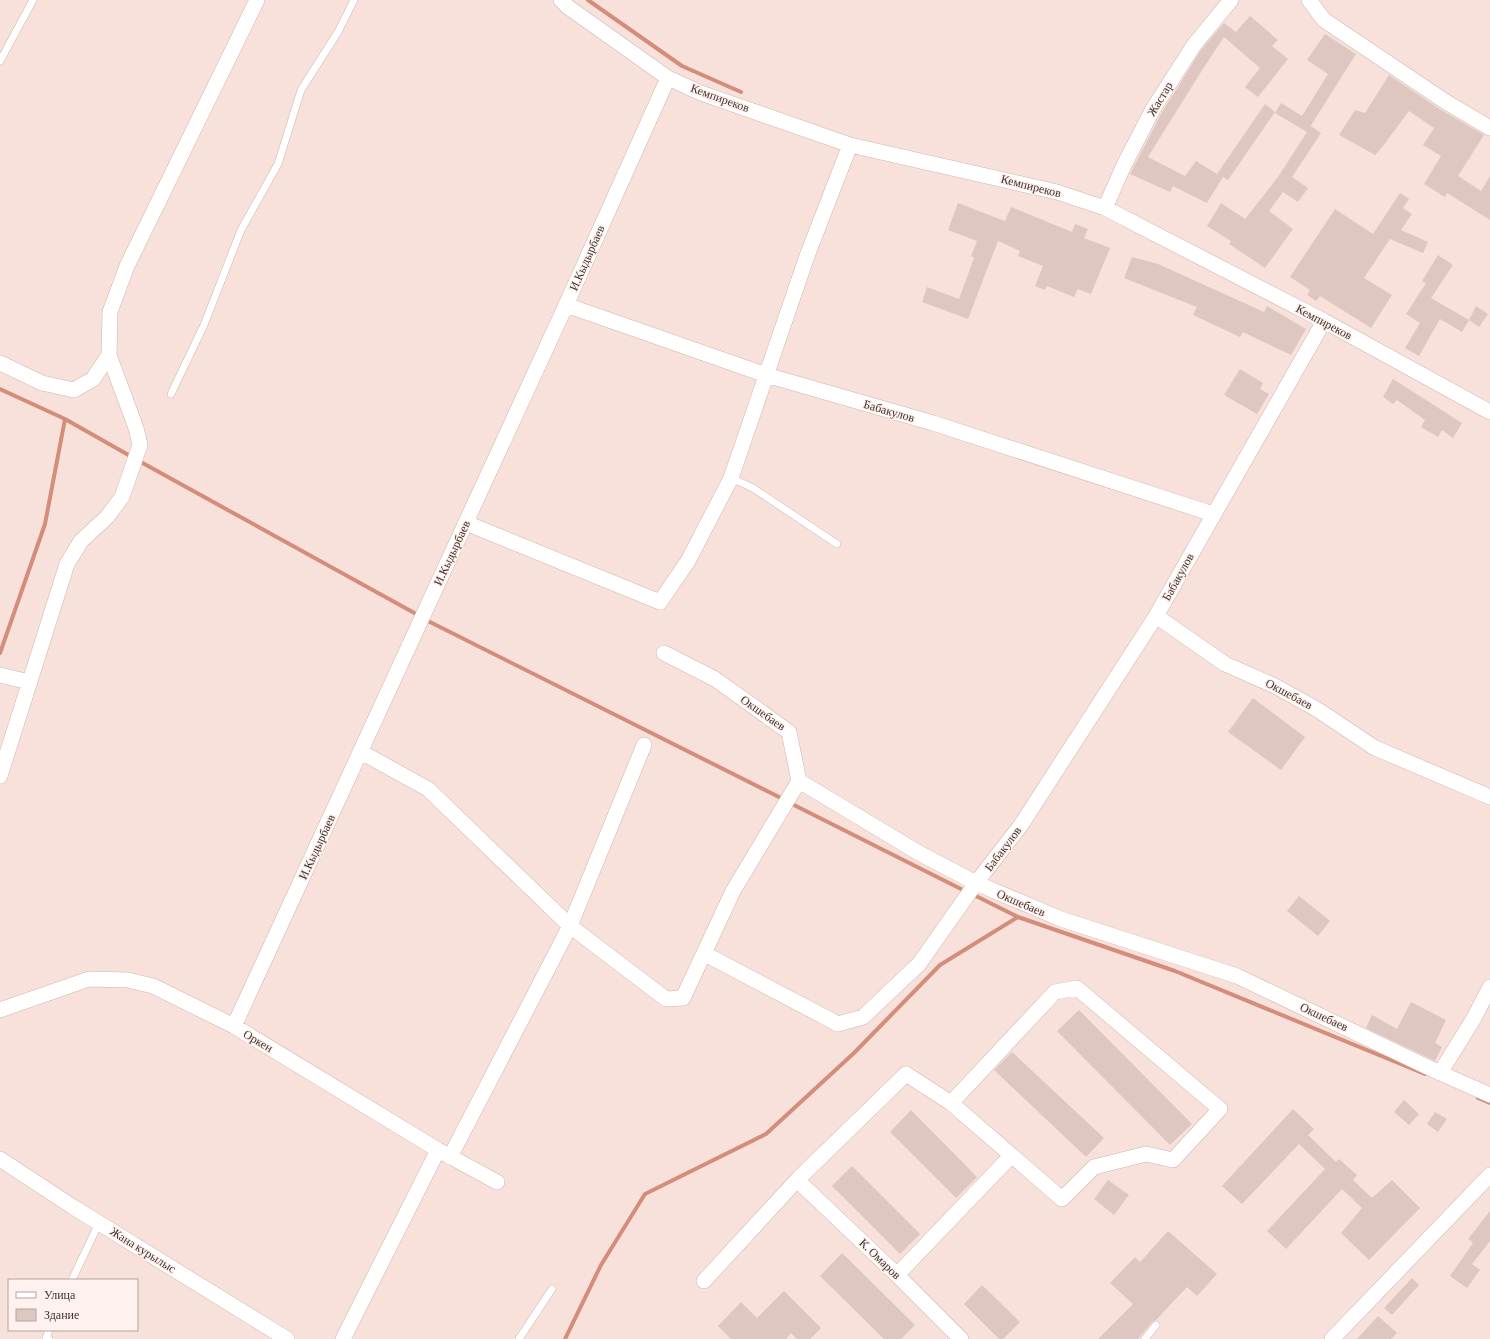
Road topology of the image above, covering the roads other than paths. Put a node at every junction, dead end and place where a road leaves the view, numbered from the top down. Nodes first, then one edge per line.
1 (33, 0) edge
2 (257, 0) edge
3 (354, 0) edge
4 (561, 0) edge
5 (1232, 0) edge
6 (1309, 0) edge
7 (0, 60) edge
8 (668, 78) junction
9 (1490, 128) edge
10 (850, 145) junction
11 (1105, 208) junction
12 (566, 305) junction
13 (1324, 321) junction
14 (109, 355) junction
15 (0, 363) edge
16 (766, 375) junction
17 (171, 394) dead end
18 (1490, 412) edge
19 (731, 478) junction
20 (1213, 514) junction
21 (466, 523) junction
22 (838, 544) dead end
23 (1156, 616) junction
24 (664, 652) dead end
25 (0, 675) edge
26 (29, 682) junction
27 (644, 745) dead end
28 (361, 752) junction
29 (0, 776) edge
30 (798, 781) junction
31 (1490, 797) edge
32 (976, 883) junction
33 (570, 926) junction
34 (705, 954) junction
35 (1490, 987) edge
36 (0, 1010) edge
37 (234, 1026) junction
38 (1440, 1073) junction
39 (1490, 1095) edge
40 (951, 1103) junction
41 (444, 1154) junction
42 (1011, 1156) junction
43 (0, 1159) edge
44 (1490, 1175) edge
45 (797, 1180) junction
46 (497, 1182) dead end
47 (99, 1223) junction
48 (897, 1275) junction
49 (72, 1279) edge
50 (704, 1281) dead end
51 (552, 1289) dead end
52 (1156, 1325) dead end
53 (50, 1331) edge
54 (48, 1339) edge
55 (287, 1339) edge
56 (343, 1339) edge
57 (519, 1339) edge
58 (961, 1339) edge
59 (1145, 1339) edge
60 (1332, 1339) edge

1 - 7 lane
2 - 14 street
3 - 17 lane
4 - 8 street, Кемпиреков
5 - 11 street, Жастар
6 - 9 street
8 - 10 street, Кемпиреков
8 - 12 street, И.Кыдырбаев
10 - 11 street, Кемпиреков
10 - 16 street
11 - 13 street, Кемпиреков
12 - 16 street, Бабакулов
12 - 21 street, И.Кыдырбаев
13 - 18 street, Кемпиреков
13 - 20 street, Бабакулов
14 - 15 street
14 - 26 street
16 - 19 street
16 - 20 street, Бабакулов
19 - 21 street
19 - 22 lane
20 - 23 street, Бабакулов
21 - 28 street, И.Кыдырбаев
23 - 31 street, Окшебаев
23 - 32 street, Бабакулов
24 - 30 street, Окшебаев
25 - 26 street
26 - 29 street
27 - 33 street
28 - 33 street
28 - 37 street, И.Кыдырбаев
30 - 32 street, Окшебаев
30 - 34 street
32 - 34 street, Бабакулов
32 - 38 street, Окшебаев
33 - 34 street
33 - 41 street
35 - 38 street
36 - 37 street, Оркен
37 - 41 street, Оркен
38 - 39 street, Окшебаев
40 - 42 street
40 - 42 street
40 - 45 street
41 - 46 street, Оркен
41 - 56 street
42 - 48 street
43 - 47 street, Жана курылыс
44 - 60 street
45 - 48 street, К. Омаров
45 - 50 street
47 - 49 lane
47 - 55 street, Жана курылыс
48 - 58 street, К. Омаров
51 - 57 lane
52 - 59 lane
53 - 54 lane

